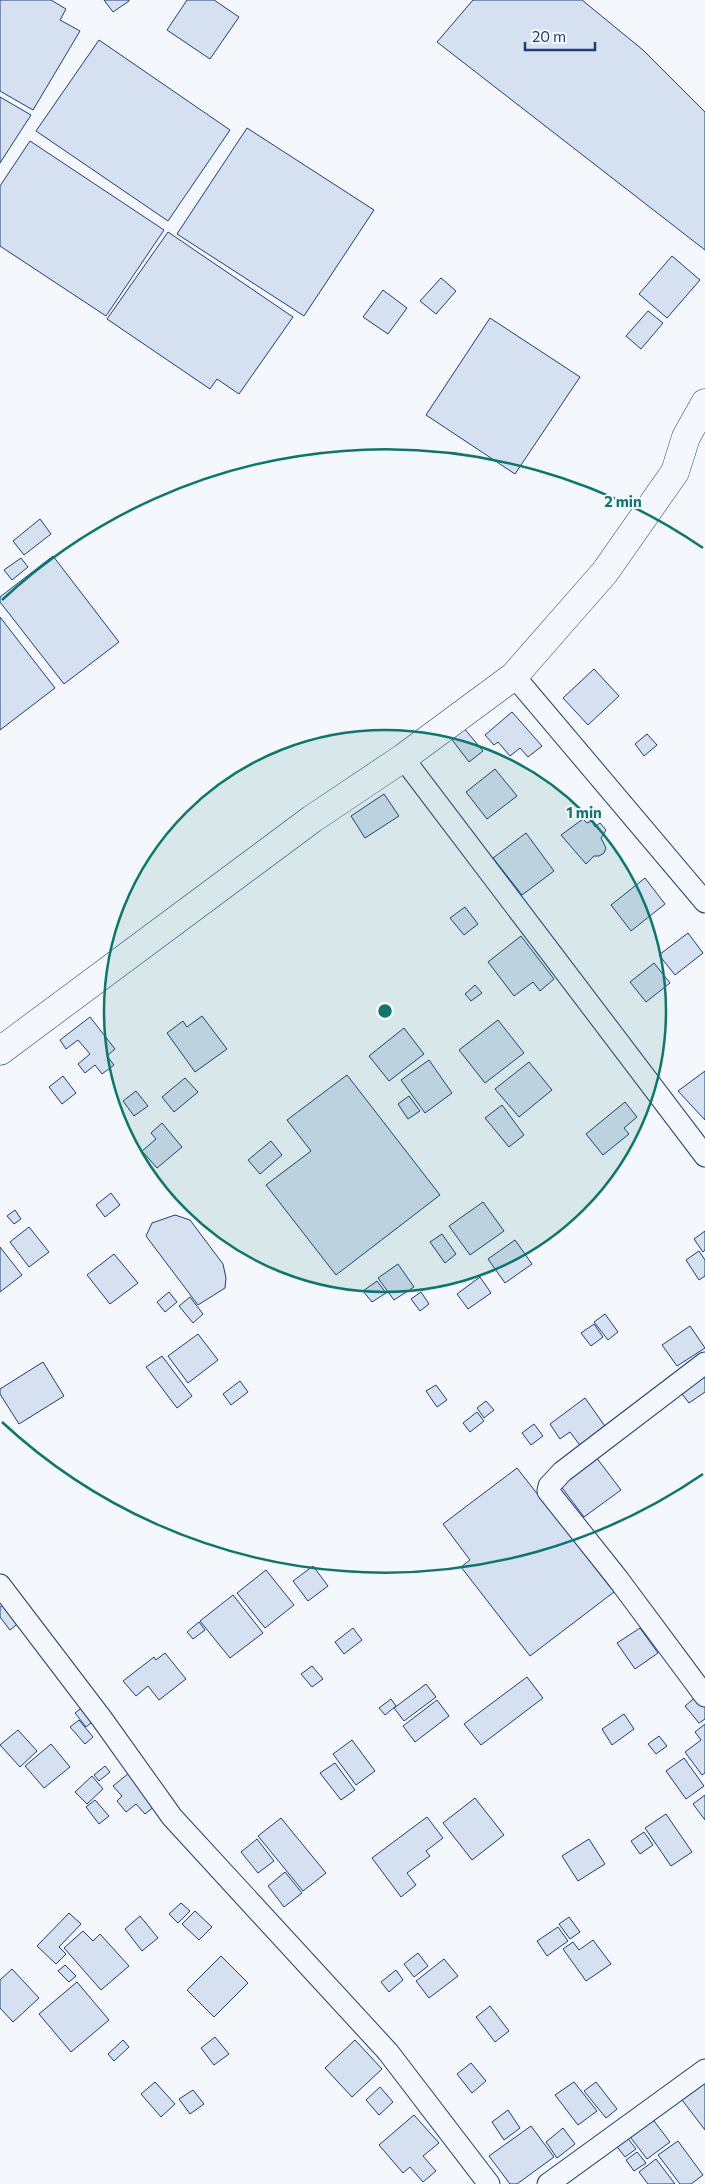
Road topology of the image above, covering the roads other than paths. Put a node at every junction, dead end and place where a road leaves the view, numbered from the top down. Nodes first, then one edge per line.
1 (705, 403) edge
2 (514, 676) junction
3 (403, 758) junction
4 (705, 902) edge
5 (0, 1051) edge
6 (705, 1156) edge
7 (705, 1364) edge
8 (0, 1585) edge
9 (705, 1696) edge
10 (705, 2070) edge
11 (489, 2184) edge
12 (548, 2184) edge

1 - 2 street
2 - 3 street
2 - 4 street
3 - 5 street
3 - 6 street
7 - 9 street
8 - 11 street
10 - 12 street

